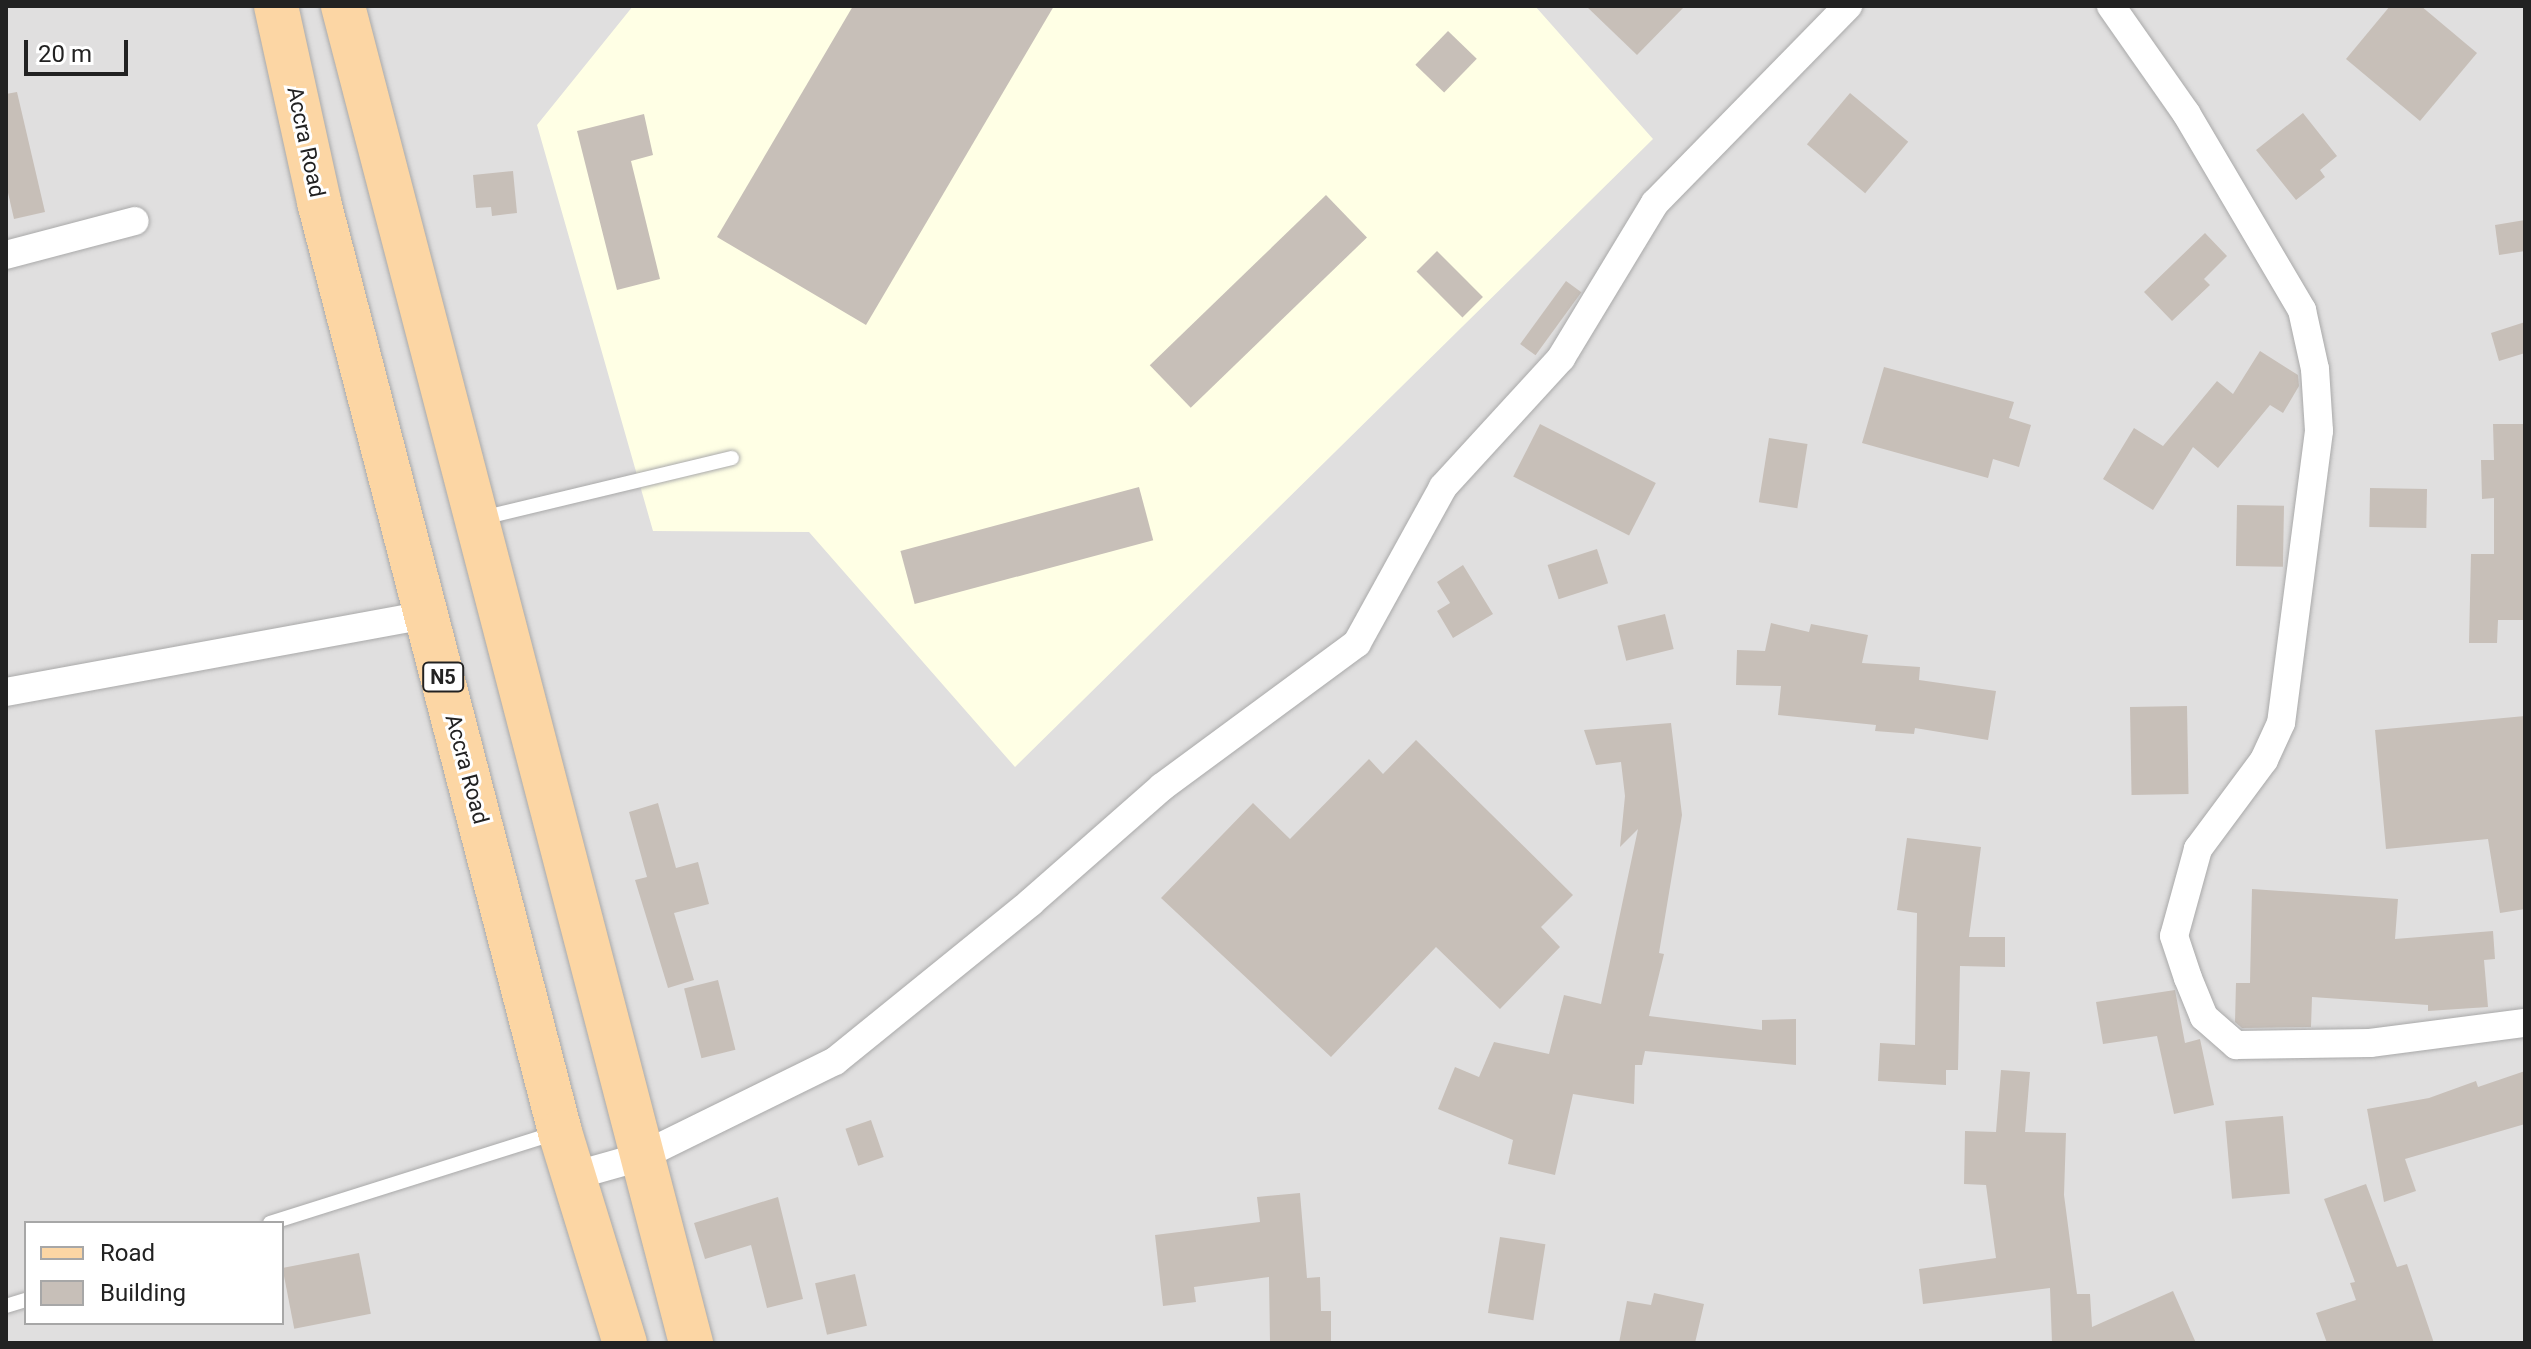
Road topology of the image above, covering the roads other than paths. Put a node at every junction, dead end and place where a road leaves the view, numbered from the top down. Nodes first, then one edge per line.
1 (276, 6) edge
2 (343, 6) edge
3 (1848, 6) edge
4 (2111, 6) edge
5 (135, 221) dead end
6 (6, 255) edge
7 (732, 458) dead end
8 (474, 519) junction
9 (427, 615) junction
10 (6, 692) edge
11 (2525, 1023) edge
12 (560, 1132) junction
13 (640, 1157) junction
14 (573, 1176) junction
15 (276, 1221) edge
16 (625, 1343) edge
17 (691, 1343) edge

1 - 9 main road, Accra Road / N5
2 - 8 main road
3 - 13 street
4 - 11 street
5 - 6 street
7 - 8 lane
8 - 13 main road
9 - 10 street
9 - 12 main road, Accra Road / N5
12 - 14 main road, Accra Road / N5
12 - 15 lane
13 - 14 street
13 - 17 main road
14 - 16 main road, Accra Road / N5

